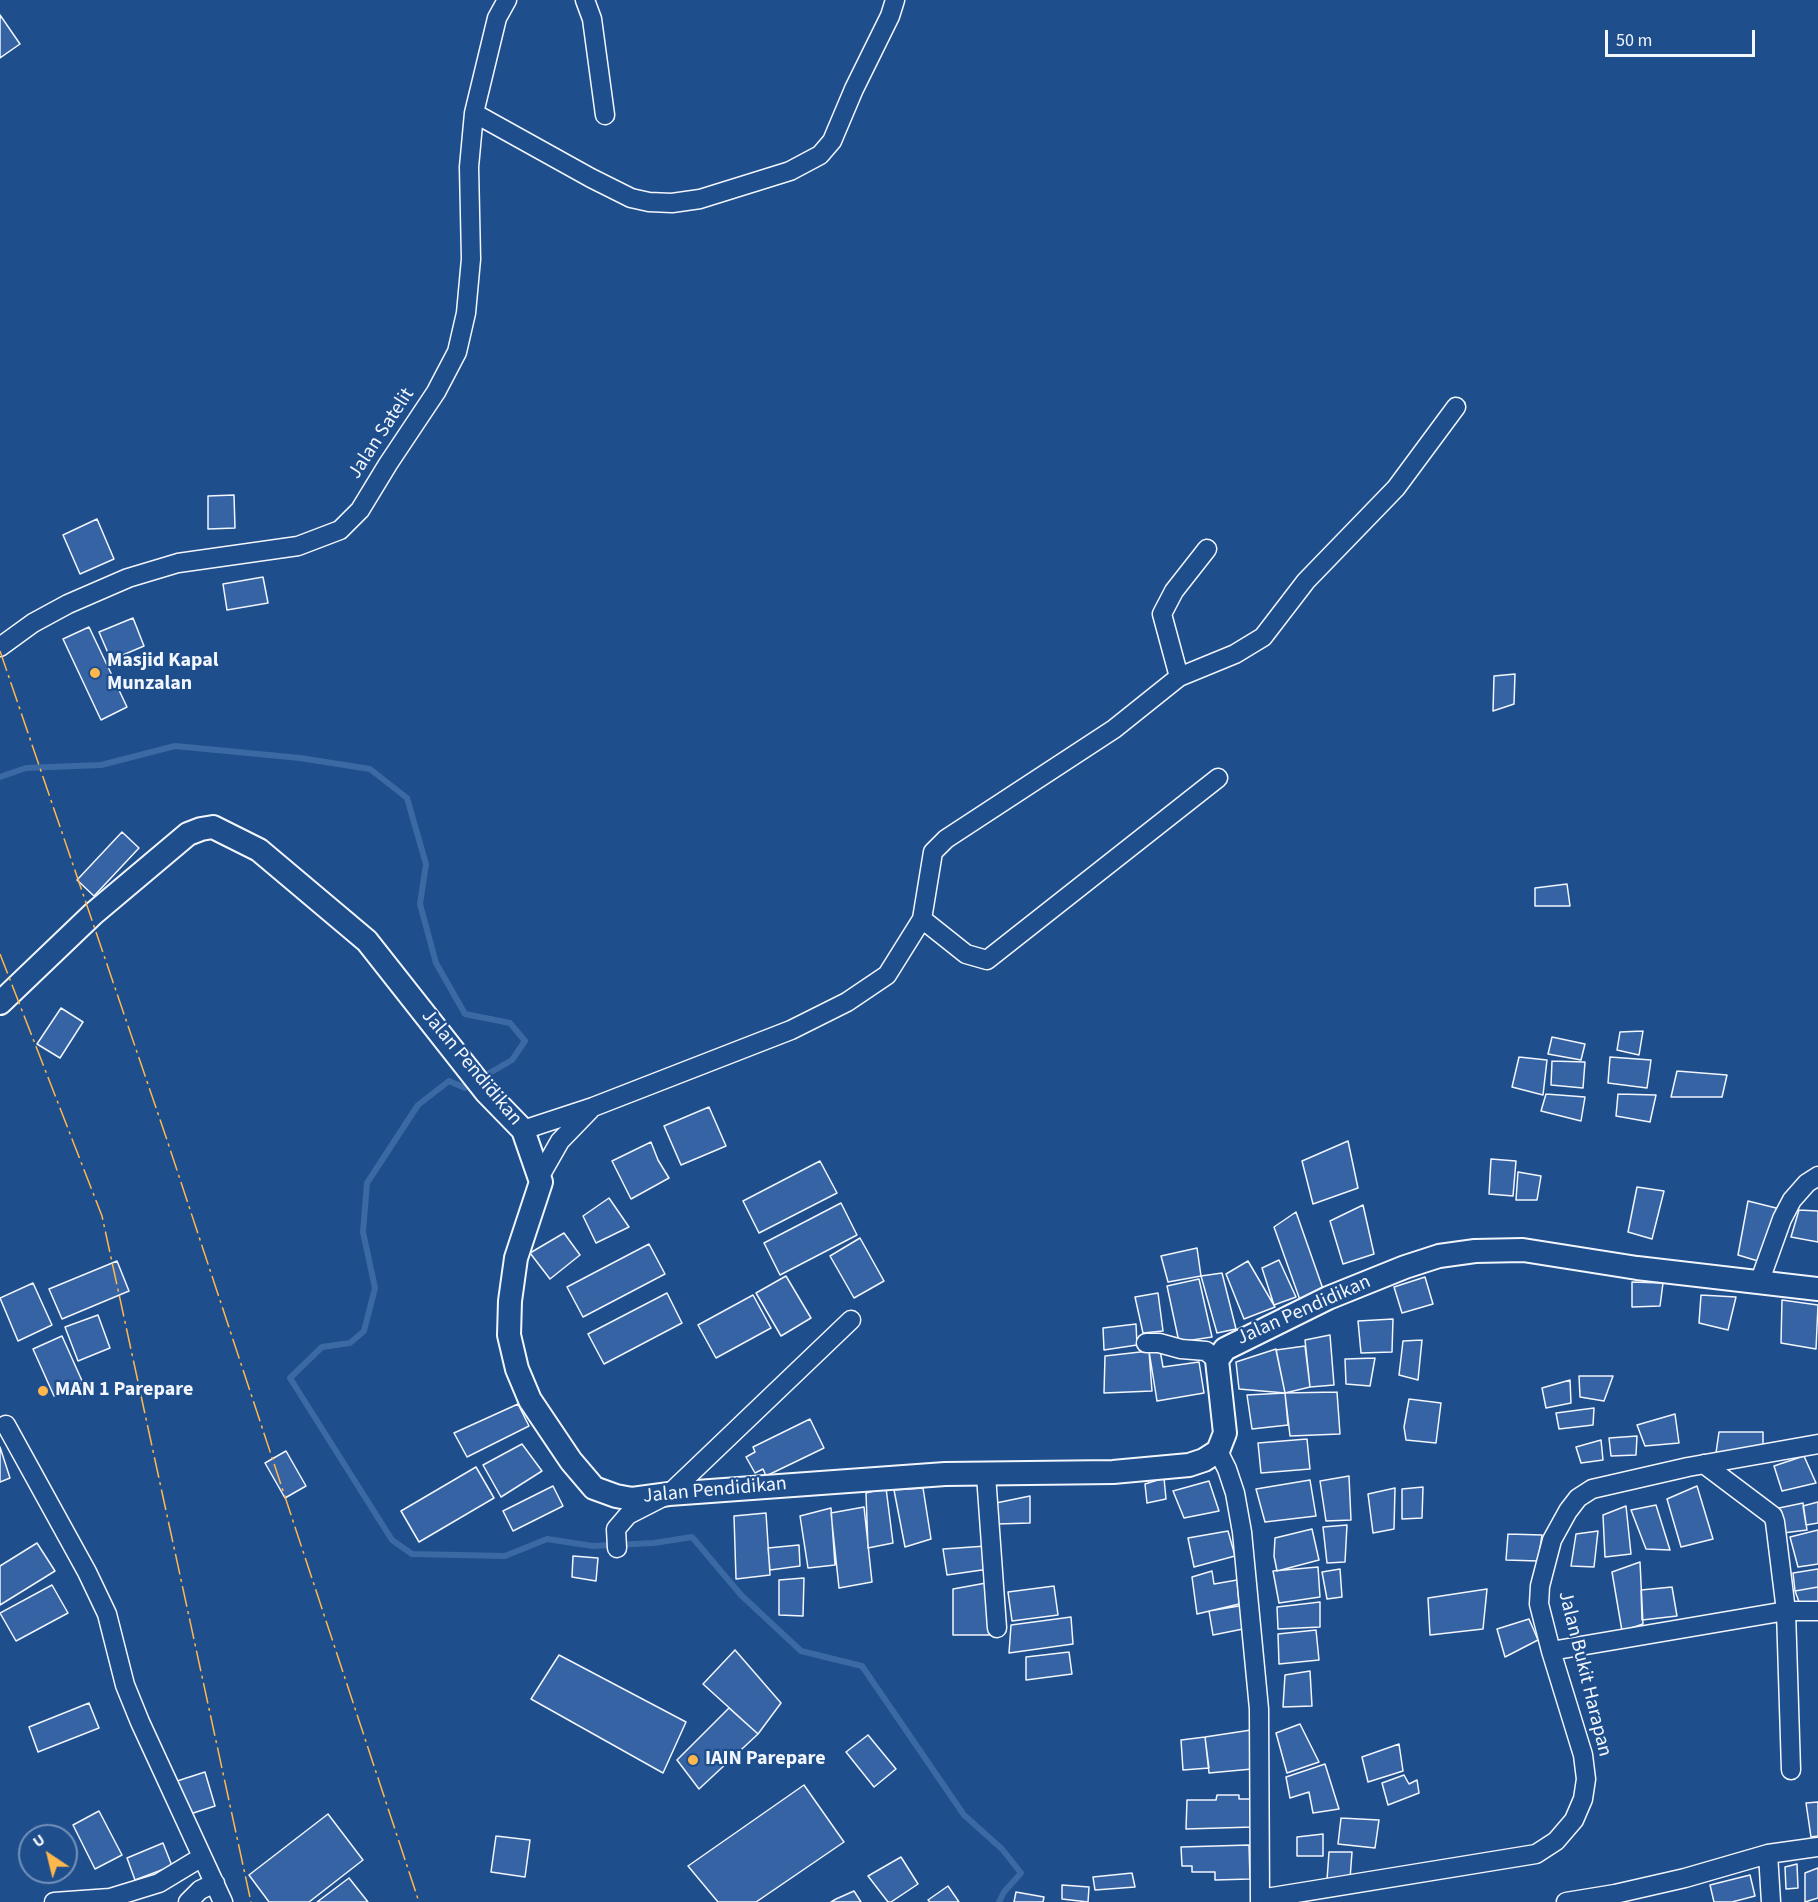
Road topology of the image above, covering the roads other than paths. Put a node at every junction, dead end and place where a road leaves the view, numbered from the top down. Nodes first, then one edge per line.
1 (507, 0) edge
2 (585, 0) edge
3 (895, 0) edge
4 (474, 113) junction
5 (605, 115) dead end
6 (1456, 407) dead end
7 (1208, 549) dead end
8 (0, 647) edge
9 (1179, 677) junction
10 (1218, 778) dead end
11 (922, 920) junction
12 (0, 1003) edge
13 (593, 1107) junction
14 (523, 1130) junction
15 (540, 1176) junction
16 (1818, 1176) edge
17 (1758, 1282) junction
18 (1818, 1289) edge
19 (851, 1320) dead end
20 (1146, 1343) dead end
21 (1217, 1360) junction
22 (6, 1425) dead end
23 (1818, 1444) edge
24 (1218, 1450) junction
25 (1704, 1464) junction
26 (986, 1475) junction
27 (669, 1494) junction
28 (617, 1548) dead end
29 (1786, 1611) junction
30 (1818, 1611) edge
31 (997, 1628) dead end
32 (1551, 1652) junction
33 (1791, 1770) dead end
34 (1818, 1847) edge
35 (1768, 1854) junction
36 (202, 1857) junction
37 (215, 1882) junction
38 (1260, 1901) edge
39 (54, 1902) edge
40 (188, 1902) edge
41 (223, 1902) edge
42 (1566, 1902) edge
43 (1771, 1902) edge

1 - 4 street, Jalan Satelit
2 - 5 street
3 - 4 street
4 - 8 street, Jalan Satelit
6 - 9 street
7 - 9 street
9 - 11 street
10 - 11 street
11 - 13 street
12 - 14 street, Jalan Pendidikan
13 - 14 street
13 - 15 street
14 - 15 street, Jalan Pendidikan
15 - 27 street, Jalan Pendidikan
16 - 17 street
17 - 18 street, Jalan Pendidikan
17 - 21 street, Jalan Pendidikan
19 - 27 street
20 - 21 street
21 - 24 street, Jalan Pendidikan
22 - 36 street
23 - 25 street, Jalan Bukit Harapan
24 - 26 street, Jalan Pendidikan
24 - 38 street
25 - 29 street
25 - 32 street, Jalan Bukit Harapan
26 - 27 street, Jalan Pendidikan
26 - 31 street
27 - 28 street
29 - 30 street
29 - 32 street
29 - 33 street
32 - 38 street, Jalan Bukit Harapan
34 - 35 street
35 - 42 street
35 - 43 street
36 - 37 street
36 - 39 street
37 - 40 street
37 - 41 street

